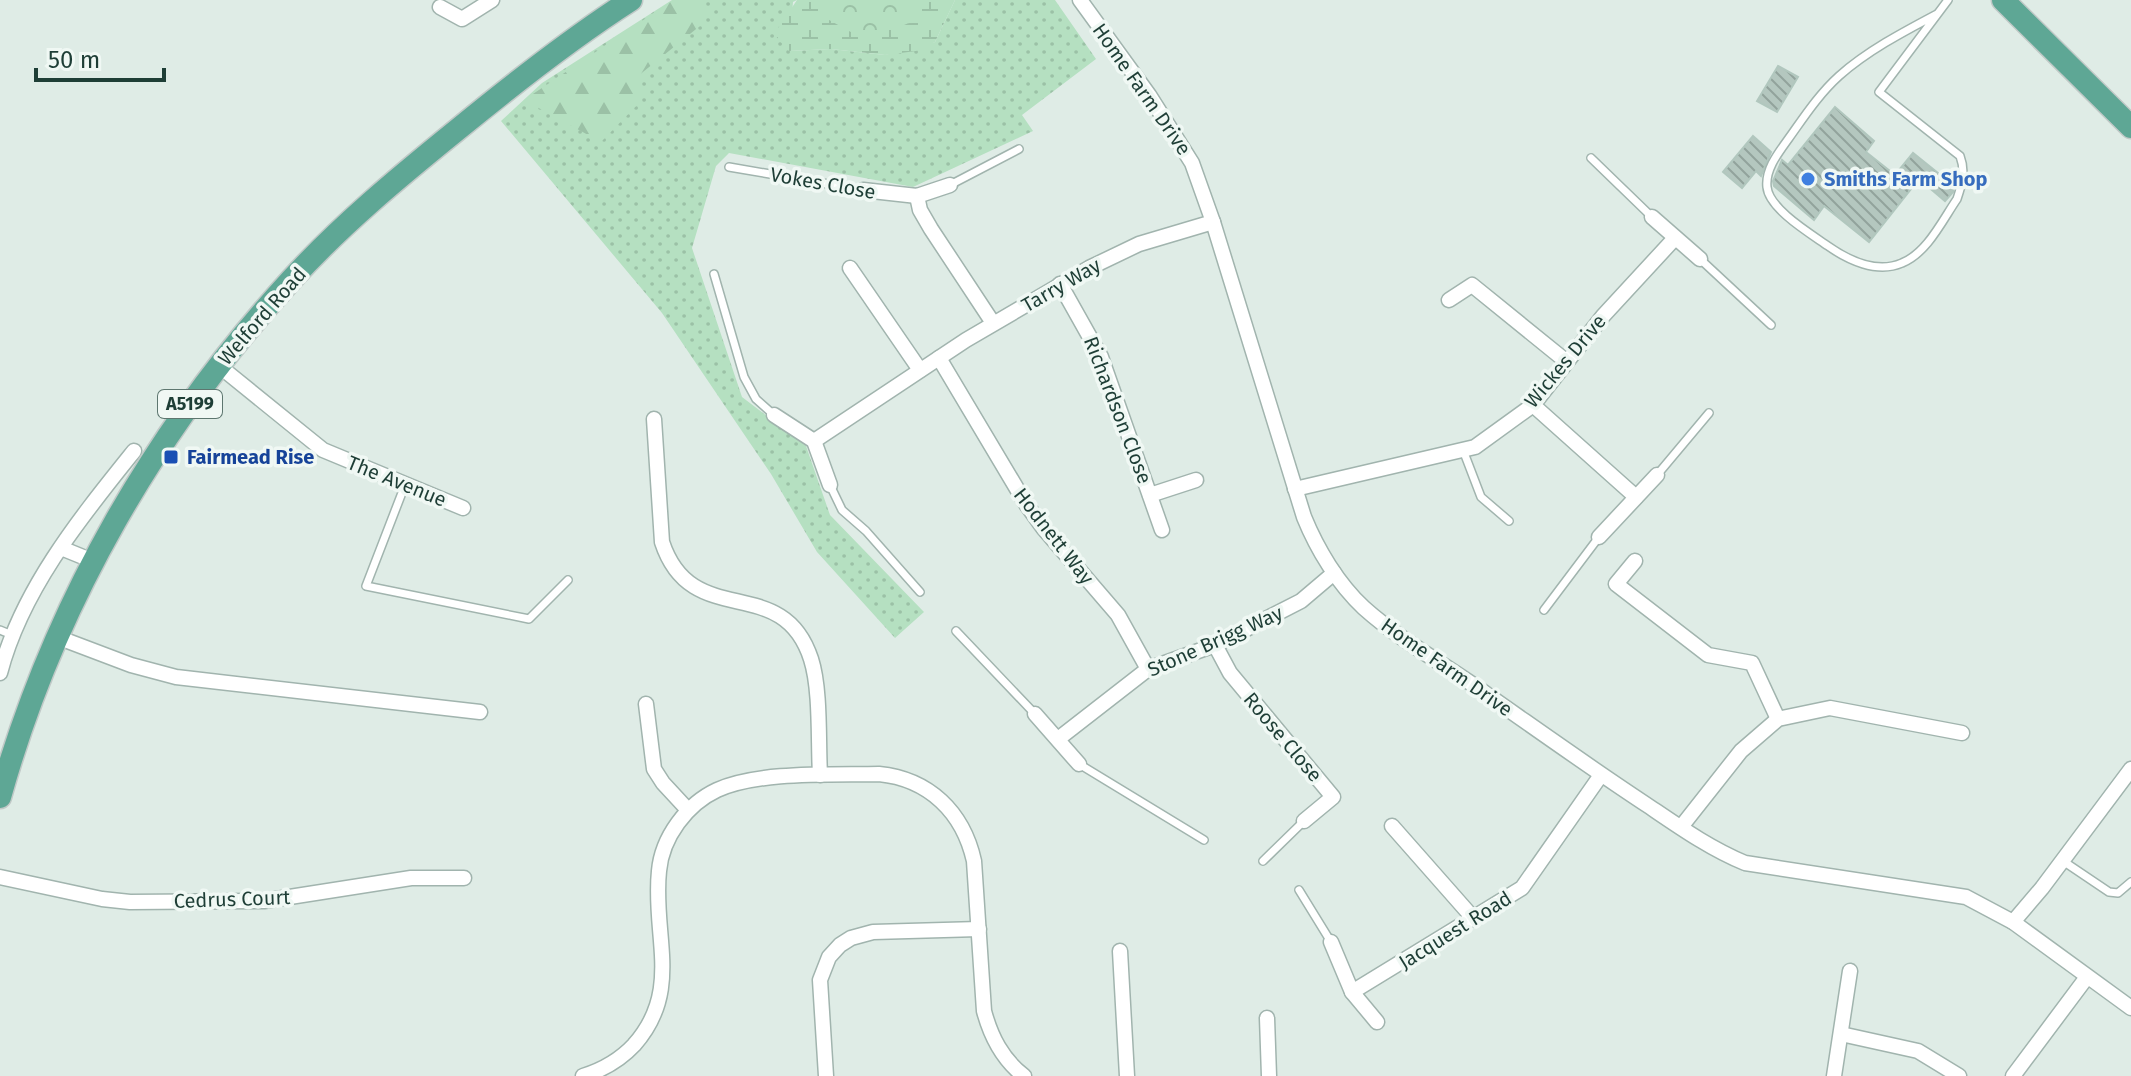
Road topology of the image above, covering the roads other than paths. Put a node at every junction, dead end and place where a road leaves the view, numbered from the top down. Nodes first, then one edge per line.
1 (492, 0) edge
2 (631, 0) edge
3 (1080, 0) edge
4 (1948, 0) edge
5 (2003, 0) edge
6 (440, 7) dead end
7 (1937, 14) junction
8 (2131, 127) edge
9 (1019, 149) dead end
10 (1591, 158) dead end
11 (729, 167) dead end
12 (950, 185) joint
13 (863, 190) joint
14 (917, 196) junction
15 (1652, 217) joint
16 (1213, 222) junction
17 (1675, 238) junction
18 (1700, 259) joint
19 (850, 268) dead end
20 (714, 274) dead end
21 (1060, 284) junction
22 (1449, 300) dead end
23 (993, 323) junction
24 (1771, 325) dead end
25 (939, 358) junction
26 (1567, 362) junction
27 (218, 365) junction
28 (920, 370) junction
29 (1533, 405) junction
30 (1709, 413) dead end
31 (774, 415) joint
32 (654, 419) dead end
33 (814, 441) junction
34 (1463, 450) junction
35 (134, 451) dead end
36 (1657, 475) joint
37 (1196, 480) dead end
38 (405, 485) junction
39 (830, 485) joint
40 (1295, 489) junction
41 (1150, 495) junction
42 (1636, 497) junction
43 (463, 508) dead end
44 (1509, 521) dead end
45 (1162, 530) dead end
46 (1599, 537) joint
47 (61, 548) junction
48 (93, 561) junction
49 (1635, 561) dead end
50 (1334, 573) junction
51 (568, 580) dead end
52 (920, 592) dead end
53 (1544, 610) dead end
54 (956, 631) dead end
55 (6, 632) edge
56 (57, 637) junction
57 (1215, 645) junction
58 (1148, 669) junction
59 (0, 673) edge
60 (646, 704) dead end
61 (480, 712) dead end
62 (1035, 714) joint
63 (1778, 719) junction
64 (1962, 733) dead end
65 (1058, 739) junction
66 (1079, 764) joint
67 (2131, 769) edge
68 (820, 775) junction
69 (1601, 775) junction
70 (2, 785) edge
71 (688, 810) junction
72 (1304, 821) joint
73 (1392, 826) dead end
74 (1681, 827) junction
75 (1204, 840) dead end
76 (2061, 860) junction
77 (1263, 861) dead end
78 (0, 877) edge
79 (464, 878) dead end
80 (2131, 882) edge
81 (1299, 890) dead end
82 (1474, 919) junction
83 (2013, 922) junction
84 (979, 929) junction
85 (1331, 942) joint
86 (1120, 951) dead end
87 (1850, 971) dead end
88 (2087, 977) junction
89 (1352, 992) junction
90 (2131, 1008) edge
91 (1267, 1018) dead end
92 (1377, 1022) dead end
93 (1841, 1034) junction
94 (583, 1076) edge
95 (826, 1076) edge
96 (1024, 1076) edge
97 (1127, 1076) edge
98 (1269, 1076) edge
99 (1834, 1076) edge
100 (1959, 1076) edge
101 (2013, 1076) edge

1 - 6 street
2 - 27 main road, Welford Road / A5199
3 - 16 street, Home Farm Drive
4 - 7 lane
5 - 8 main road
7 - 7 lane
9 - 12 lane, Vokes Close
10 - 15 lane
11 - 13 lane, Vokes Close
12 - 14 street, Vokes Close
13 - 14 street, Vokes Close
14 - 23 street
15 - 17 street
16 - 21 street, Tarry Way
16 - 40 street, Home Farm Drive
17 - 18 street
17 - 26 street, Wickes Drive
18 - 24 lane
19 - 28 street
20 - 31 lane
21 - 23 street, Tarry Way
21 - 41 street, Richardson Close
22 - 26 street
23 - 25 street, Tarry Way
25 - 28 street, Tarry Way
25 - 58 street, Hodnett Way
26 - 29 street, Wickes Drive
27 - 38 street, The Avenue
27 - 48 main road, Welford Road / A5199
28 - 33 street, Tarry Way
29 - 34 street, Wickes Drive
29 - 42 street
30 - 36 lane
31 - 33 street
32 - 68 street
33 - 39 street
34 - 40 street, Wickes Drive
34 - 44 lane
35 - 47 street
36 - 42 street
37 - 41 street, Richardson Close
38 - 43 street, The Avenue
38 - 51 lane
39 - 52 lane
40 - 50 street, Home Farm Drive
41 - 45 street, Richardson Close
42 - 46 street
46 - 53 lane
47 - 48 street
47 - 55 street
48 - 56 main road, Welford Road / A5199
49 - 63 street
50 - 57 street, Stone Brigg Way
50 - 69 street, Home Farm Drive
54 - 62 lane
55 - 59 street
56 - 61 street
56 - 70 main road, Welford Road / A5199
57 - 58 street, Stone Brigg Way
57 - 72 street, Roose Close
58 - 65 street, Stone Brigg Way
60 - 71 street
62 - 65 street
63 - 64 street
63 - 74 street
65 - 66 street
66 - 75 lane
67 - 76 street
68 - 71 street
68 - 84 street
69 - 74 street, Home Farm Drive
69 - 82 street, Jacquest Road
71 - 94 street
72 - 77 lane
73 - 82 street
74 - 83 street, Home Farm Drive
76 - 80 lane
76 - 83 street
78 - 79 street, Cedrus Court
81 - 85 lane
82 - 89 street, Jacquest Road
83 - 88 street, Home Farm Drive
84 - 95 street
84 - 96 street
85 - 89 street
86 - 97 street
87 - 93 street
88 - 90 street, Home Farm Drive
88 - 101 street
89 - 92 street
91 - 98 street
93 - 99 street
93 - 100 street

